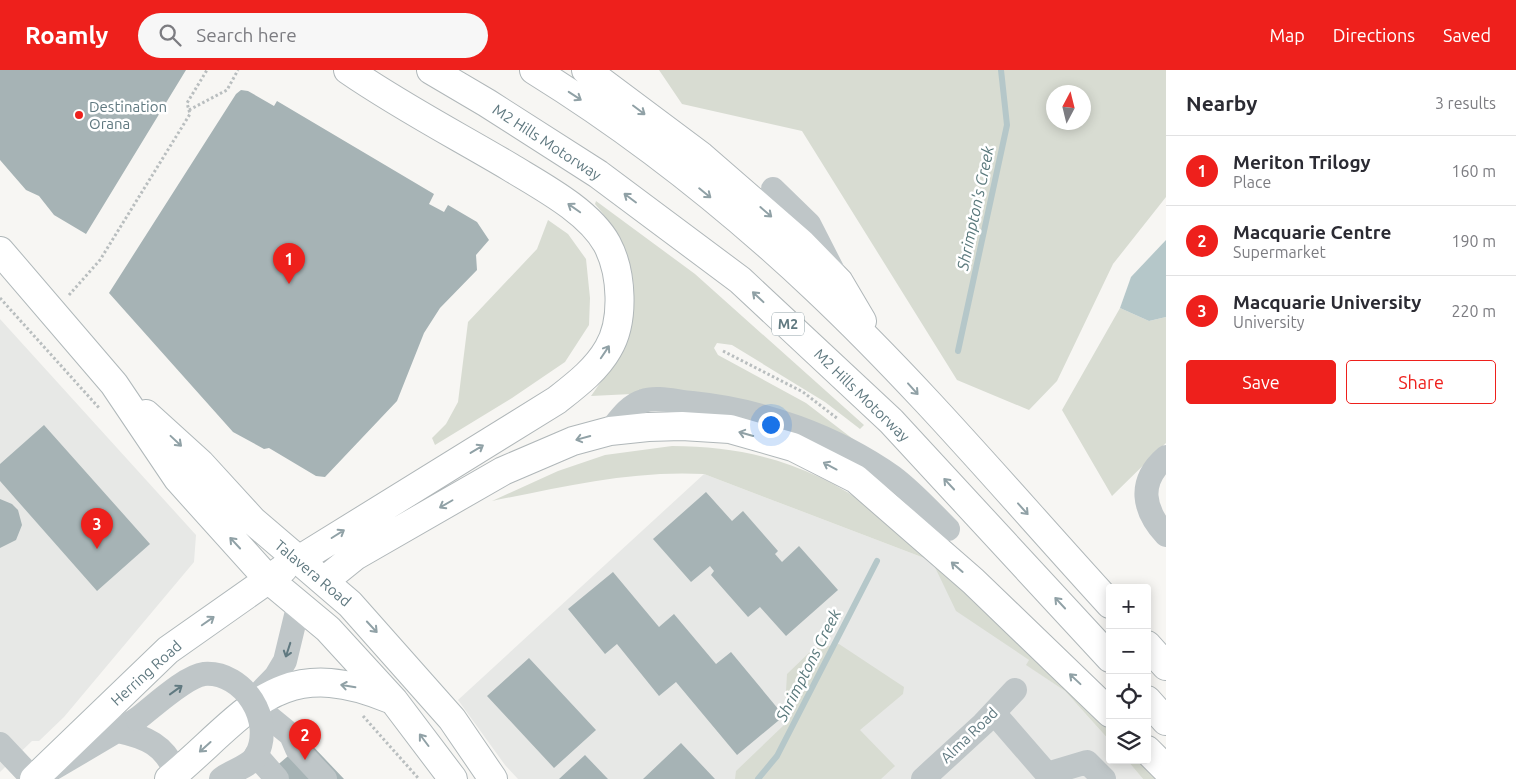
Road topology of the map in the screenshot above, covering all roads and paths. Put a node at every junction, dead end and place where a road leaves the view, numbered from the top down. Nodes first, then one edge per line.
1 (207, 70) edge
2 (238, 70) edge
3 (348, 70) edge
4 (431, 70) edge
5 (534, 70) edge
6 (586, 70) edge
7 (189, 110) junction
8 (773, 189) dead end
9 (0, 251) edge
10 (839, 282) junction
11 (54, 312) junction
12 (723, 352) dead end
13 (880, 353) junction
14 (114, 384) junction
15 (846, 425) dead end
16 (610, 431) junction
17 (1166, 457) edge
18 (948, 529) dead end
19 (1166, 535) edge
20 (297, 561) junction
21 (268, 579) junction
22 (324, 581) junction
23 (1106, 600) edge
24 (299, 603) junction
25 (1151, 649) edge
26 (1106, 654) edge
27 (1166, 666) edge
28 (1015, 690) dead end
29 (394, 701) junction
30 (1151, 704) edge
31 (258, 708) junction
32 (1106, 709) edge
33 (994, 713) junction
34 (361, 715) dead end
35 (1166, 720) edge
36 (234, 721) junction
37 (128, 725) junction
38 (0, 744) edge
39 (298, 749) junction
40 (1151, 754) edge
41 (259, 765) edge
42 (1033, 769) edge
43 (1166, 769) edge
44 (173, 776) edge
45 (926, 778) edge
46 (34, 779) edge
47 (221, 779) edge
48 (325, 779) edge
49 (419, 779) edge
50 (453, 779) edge
51 (493, 779) edge
52 (1104, 779) edge

1 - 7 path
2 - 7 path
20 -> 3 main road, Herring Road
26 -> 4 main road, M2 Hills Motorway / M2
5 -> 13 main road
6 -> 10 main road
7 - 11 path
8 - 10 street
9 - 11 main road, Talavera Road
10 - 13 main road
11 - 14 main road, Talavera Road
12 - 15 path
13 -> 23 main road
14 -> 20 main road, Talavera Road
21 -> 14 main road, Talavera Road
16 - 18 street
16 -> 22 main road
32 -> 16 main road
17 - 19 street
20 - 21 main road, Herring Road
20 - 22 main road, Talavera Road
21 - 24 main road, Talavera Road
46 -> 21 main road, Herring Road
22 - 24 main road
22 -> 51 main road, Talavera Road
24 - 29 main road, Talavera Road
24 -> 36 street
25 - 27 main road
28 - 33 street, Alma Road
29 -> 36 main road
50 -> 29 main road, Talavera Road
30 - 35 main road
37 -> 31 street, bridge
31 - 39 street
31 - 41 street, bridge
33 - 42 street
33 - 45 street, Alma Road
34 - 49 path
36 -> 44 main road
37 - 44 street
37 - 46 street
38 - 46 street
39 - 41 street
39 - 48 street
40 - 43 main road
41 - 47 street, bridge
42 - 52 street

